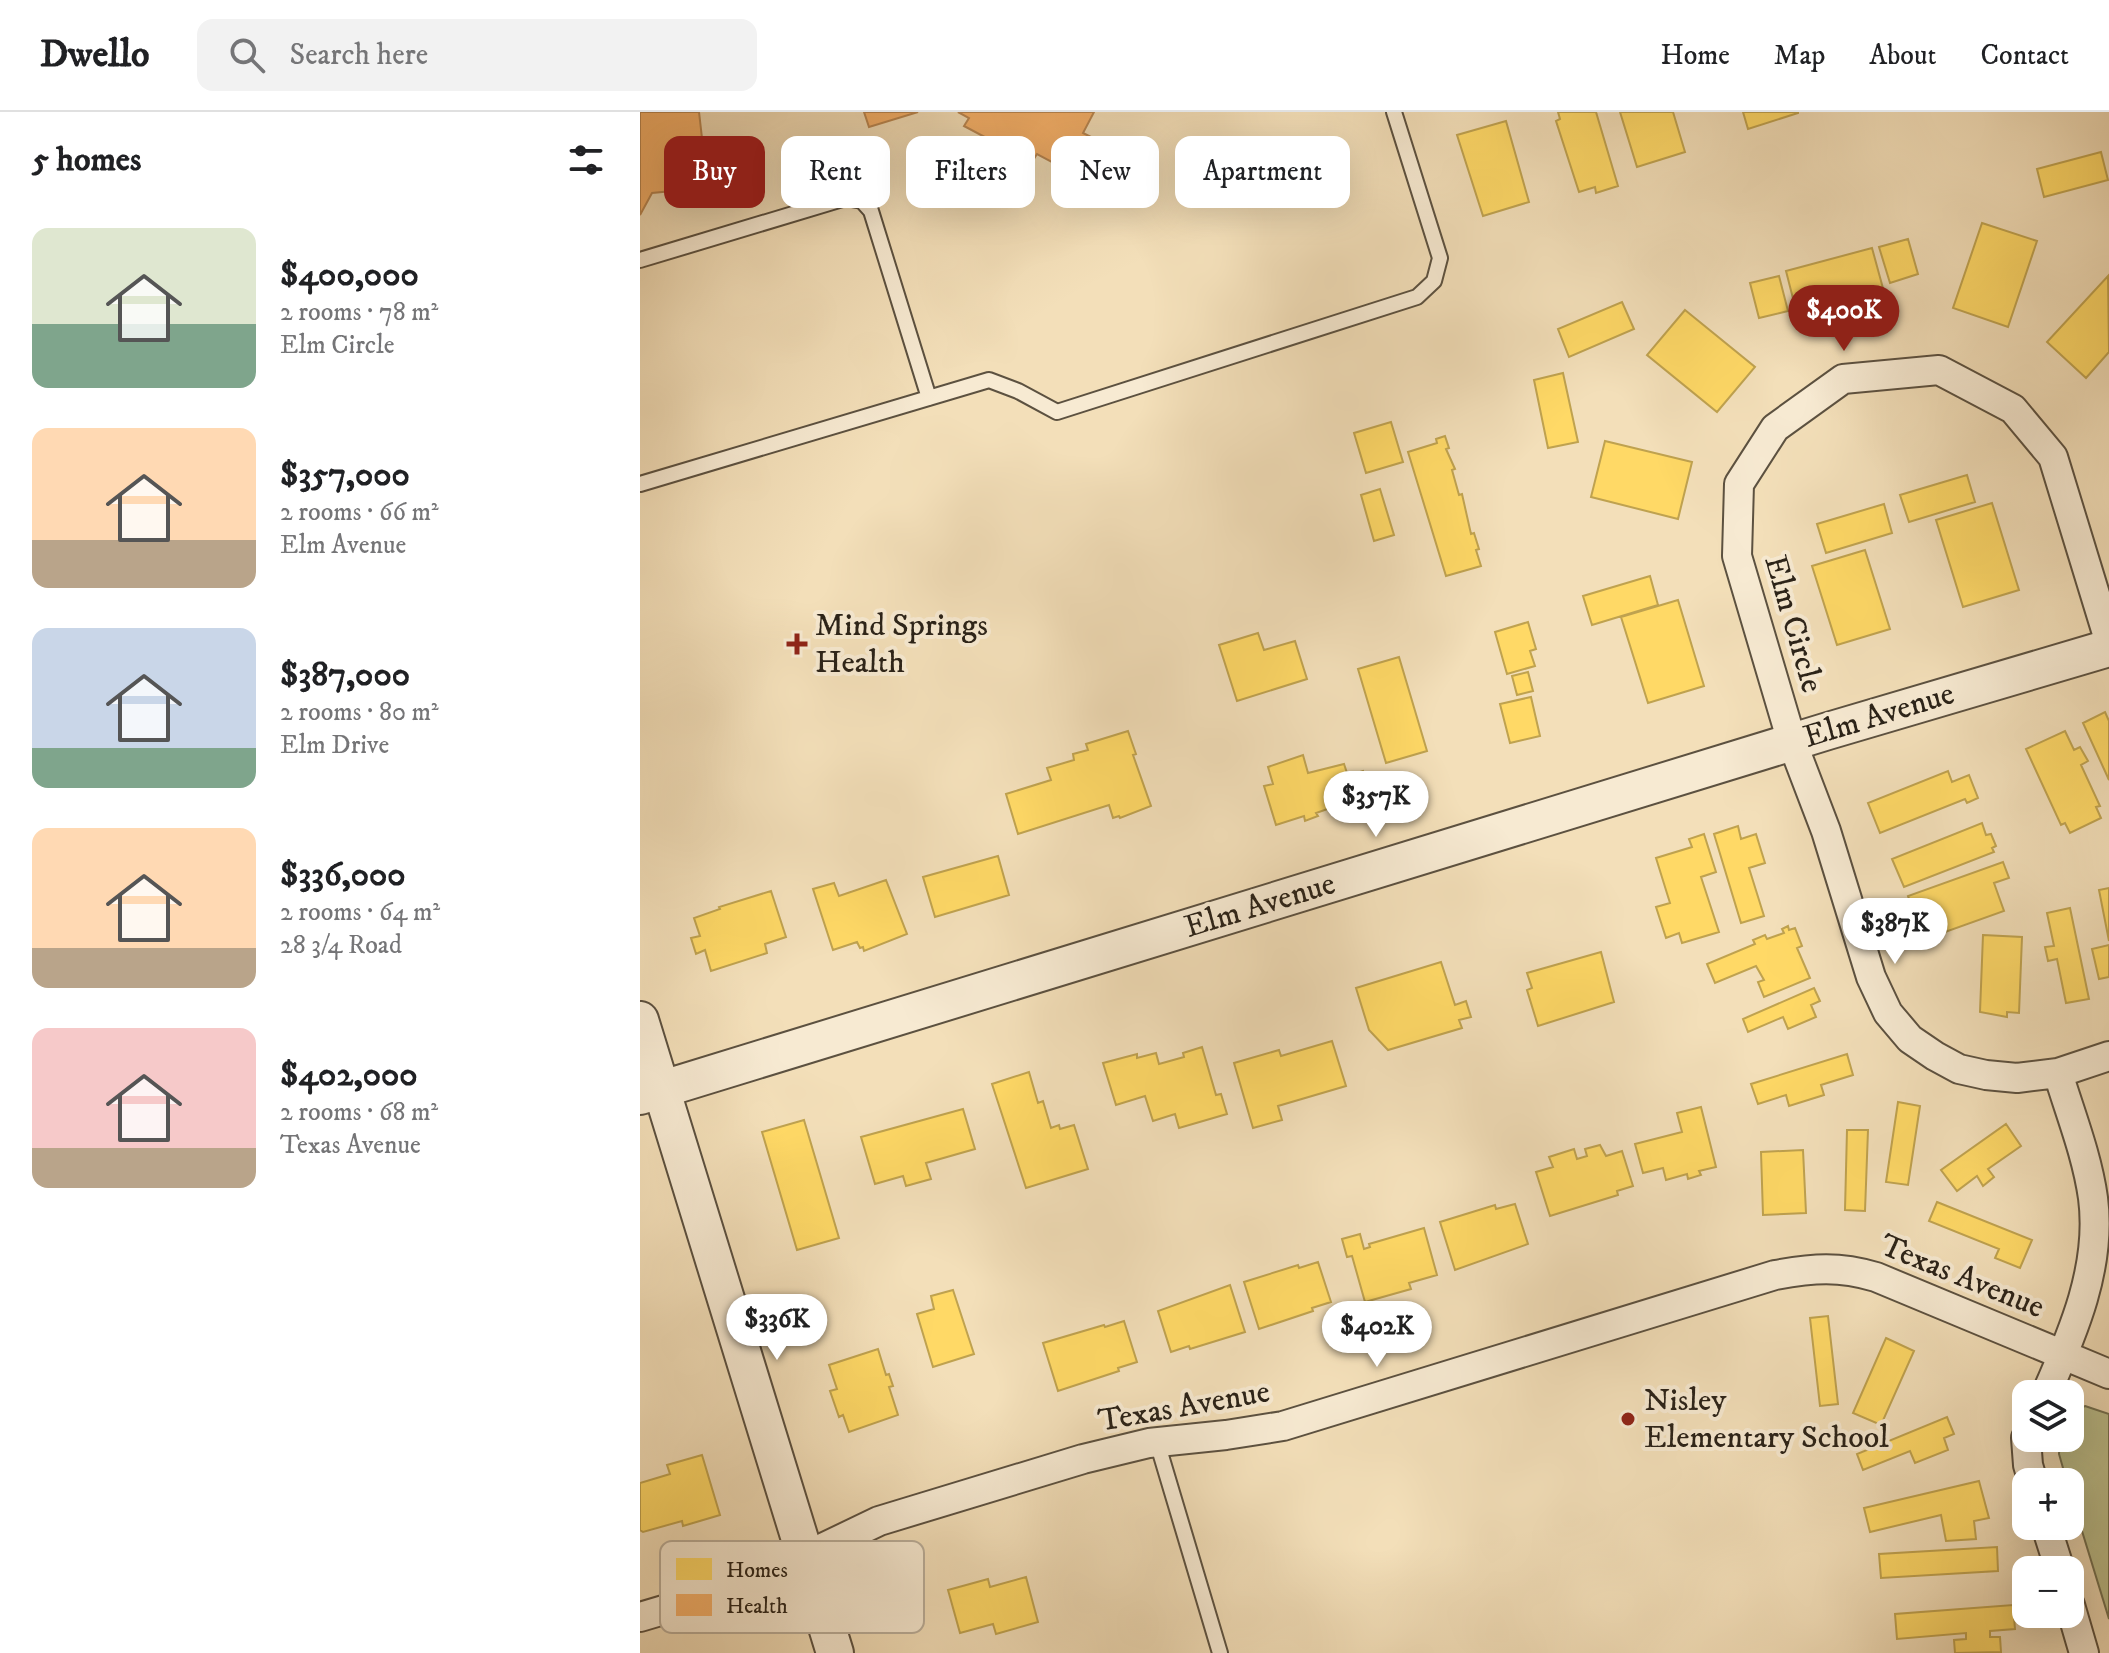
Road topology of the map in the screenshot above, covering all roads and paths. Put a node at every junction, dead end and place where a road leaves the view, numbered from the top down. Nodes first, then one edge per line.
1 (1394, 112) edge
2 (640, 260) edge
3 (929, 398) junction
4 (640, 484) edge
5 (2109, 640) edge
6 (2109, 648) edge
7 (1792, 742) junction
8 (640, 1020) edge
9 (2109, 1056) edge
10 (2058, 1073) junction
11 (651, 1093) edge
12 (2063, 1355) junction
13 (2109, 1374) edge
14 (2052, 1380) edge
15 (1157, 1442) junction
16 (801, 1541) edge
17 (838, 1541) edge
18 (660, 1611) edge
19 (640, 1617) edge
20 (2077, 1628) edge
21 (829, 1633) edge
22 (835, 1653) edge
23 (1220, 1653) edge
24 (2084, 1653) edge

1 - 3 lane
2 - 3 lane
3 - 4 lane
5 - 7 street, Elm Circle
6 - 7 street, Elm Avenue
7 - 10 street, Elm Circle
7 - 11 street, Elm Avenue
8 - 11 street
9 - 10 street, Elm Circle
10 - 12 street
11 - 16 street
12 - 13 street, Texas Avenue
12 - 14 street
12 - 15 street, Texas Avenue
15 - 17 street, Texas Avenue
15 - 23 lane
18 - 19 street, Texas Avenue
20 - 24 street
21 - 22 street

